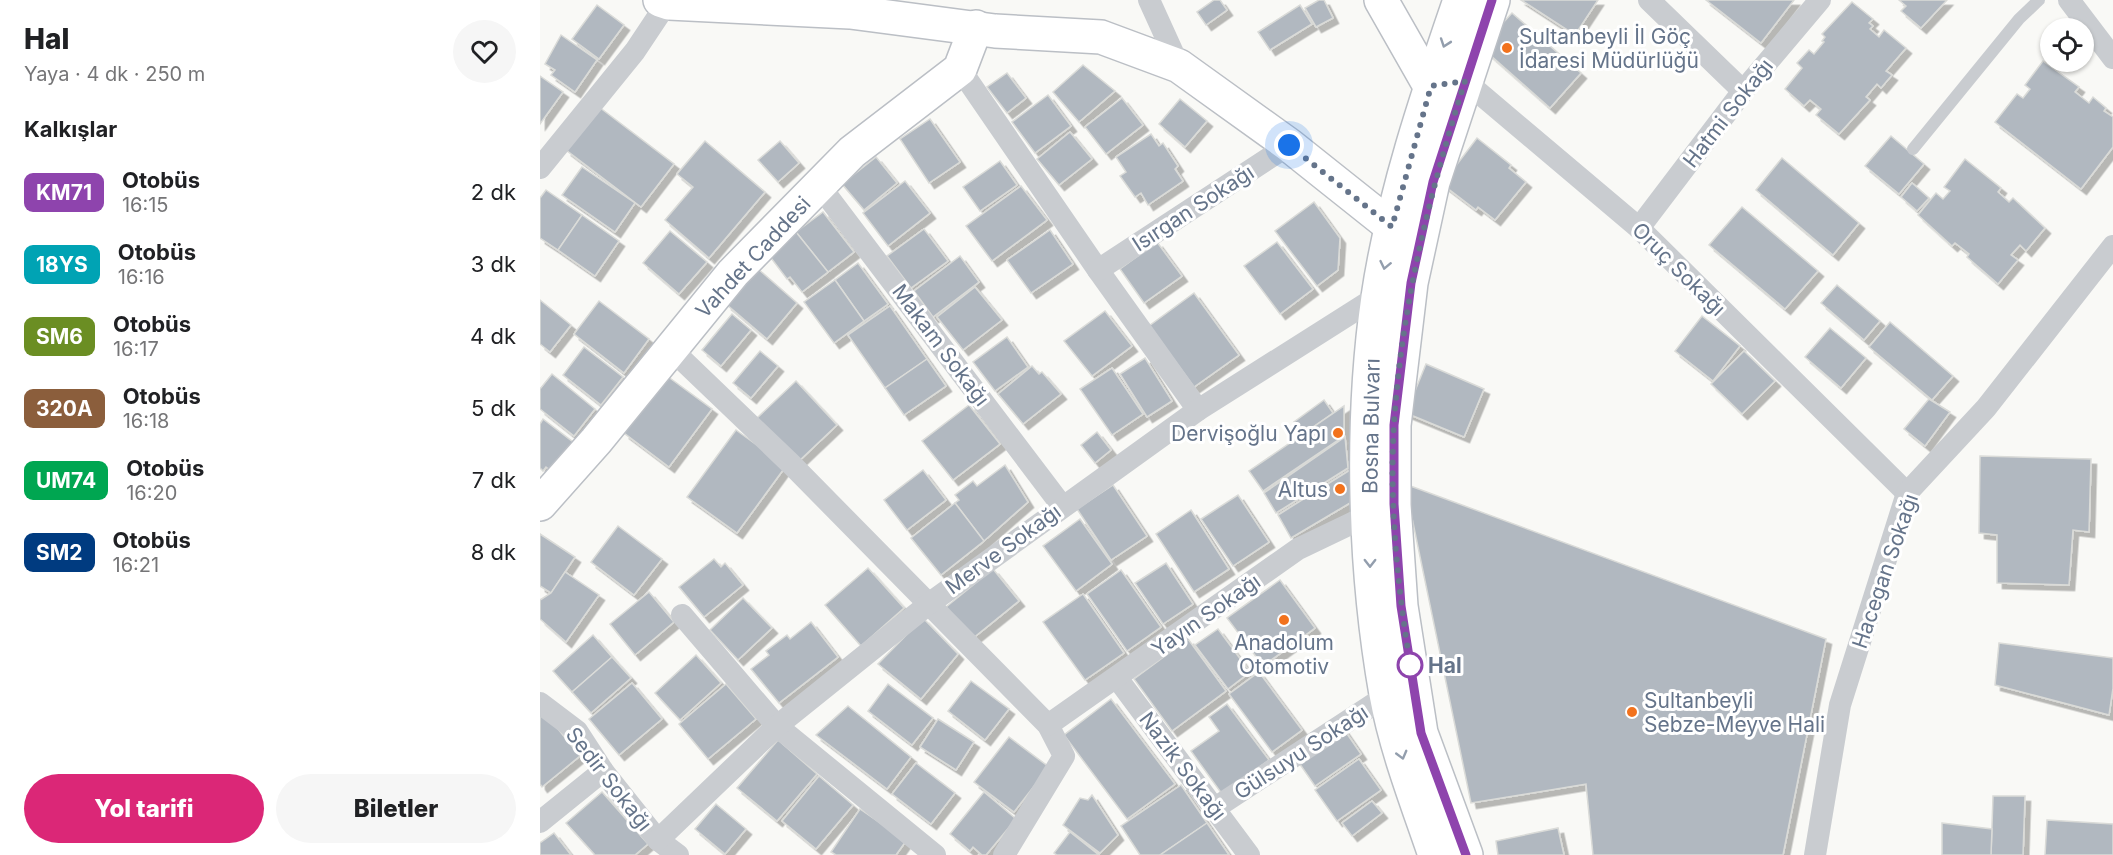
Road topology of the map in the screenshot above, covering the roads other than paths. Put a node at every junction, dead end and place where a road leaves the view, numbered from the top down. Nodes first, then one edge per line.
1 (1149, 0) edge
2 (1381, 0) edge
3 (1460, 0) edge
4 (1492, 0) edge
5 (1649, 0) edge
6 (1820, 0) edge
7 (2039, 0) edge
8 (2069, 0) edge
9 (666, 1) edge
10 (851, 6) edge
11 (976, 27) junction
12 (2113, 58) edge
13 (1179, 66) junction
14 (960, 69) junction
15 (1465, 81) junction
16 (1431, 86) junction
17 (1743, 91) junction
18 (1289, 145) junction
19 (1913, 149) dead end
20 (540, 168) edge
21 (819, 185) junction
22 (1392, 227) junction
23 (1639, 228) junction
24 (2113, 246) edge
25 (1098, 270) junction
26 (1378, 296) junction
27 (671, 349) junction
28 (1198, 410) junction
29 (1907, 493) junction
30 (540, 504) edge
31 (1062, 506) junction
32 (1369, 515) junction
33 (930, 603) junction
34 (682, 615) dead end
35 (1117, 678) junction
36 (1386, 696) junction
37 (540, 703) edge
38 (1048, 725) junction
39 (777, 726) junction
40 (603, 771) junction
41 (1215, 808) junction
42 (540, 822) edge
43 (658, 840) junction
44 (678, 855) edge
45 (935, 855) edge
46 (1004, 855) edge
47 (1249, 855) edge
48 (1435, 855) edge
49 (1466, 855) edge
50 (1815, 855) edge

1 - 13 street
2 - 16 main road
3 -> 16 main road, Bosna Bulvarı
4 - 15 main road, Bosna Bulvarı
5 - 17 street
6 - 17 street, Hatmi Sokağı
7 - 19 lane
8 - 12 street
9 - 10 main road
9 - 20 street
10 - 11 main road
11 - 13 main road
11 - 14 main road
13 - 18 main road
14 - 21 main road, Vahdet Caddesi
14 - 25 street
15 - 16 street
15 - 23 street, Oruç Sokağı
15 - 49 main road, Bosna Bulvarı
16 - 22 main road, Bosna Bulvarı
17 - 23 street, Hatmi Sokağı
18 - 22 main road
18 - 25 street, Isırgan Sokağı
21 - 27 main road, Vahdet Caddesi
21 - 31 street, Makam Sokağı
22 -> 26 main road, Bosna Bulvarı
23 - 29 street, Oruç Sokağı
24 - 29 street, Hacegan Sokağı
25 - 28 street
26 - 28 street, Merve Sokağı
26 - 32 main road, Bosna Bulvarı
27 - 30 main road, Vahdet Caddesi
27 - 33 street
28 - 31 street, Merve Sokağı
29 - 50 street, Hacegan Sokağı
31 - 33 street, Merve Sokağı
32 - 35 street, Yayın Sokağı
32 -> 36 main road, Bosna Bulvarı
33 - 38 street
33 - 39 street, Merve Sokağı
34 - 39 street
35 - 38 street, Yayın Sokağı
35 - 41 street, Nazik Sokağı
36 - 41 street, Gülsuyu Sokağı
36 -> 48 main road, Bosna Bulvarı
37 - 40 street, Sedir Sokağı
38 - 46 street
39 - 43 street, Merve Sokağı
39 - 45 street
40 - 42 street
40 - 43 street, Sedir Sokağı
41 - 47 street, Nazik Sokağı
43 - 44 street, Sedir Sokağı

